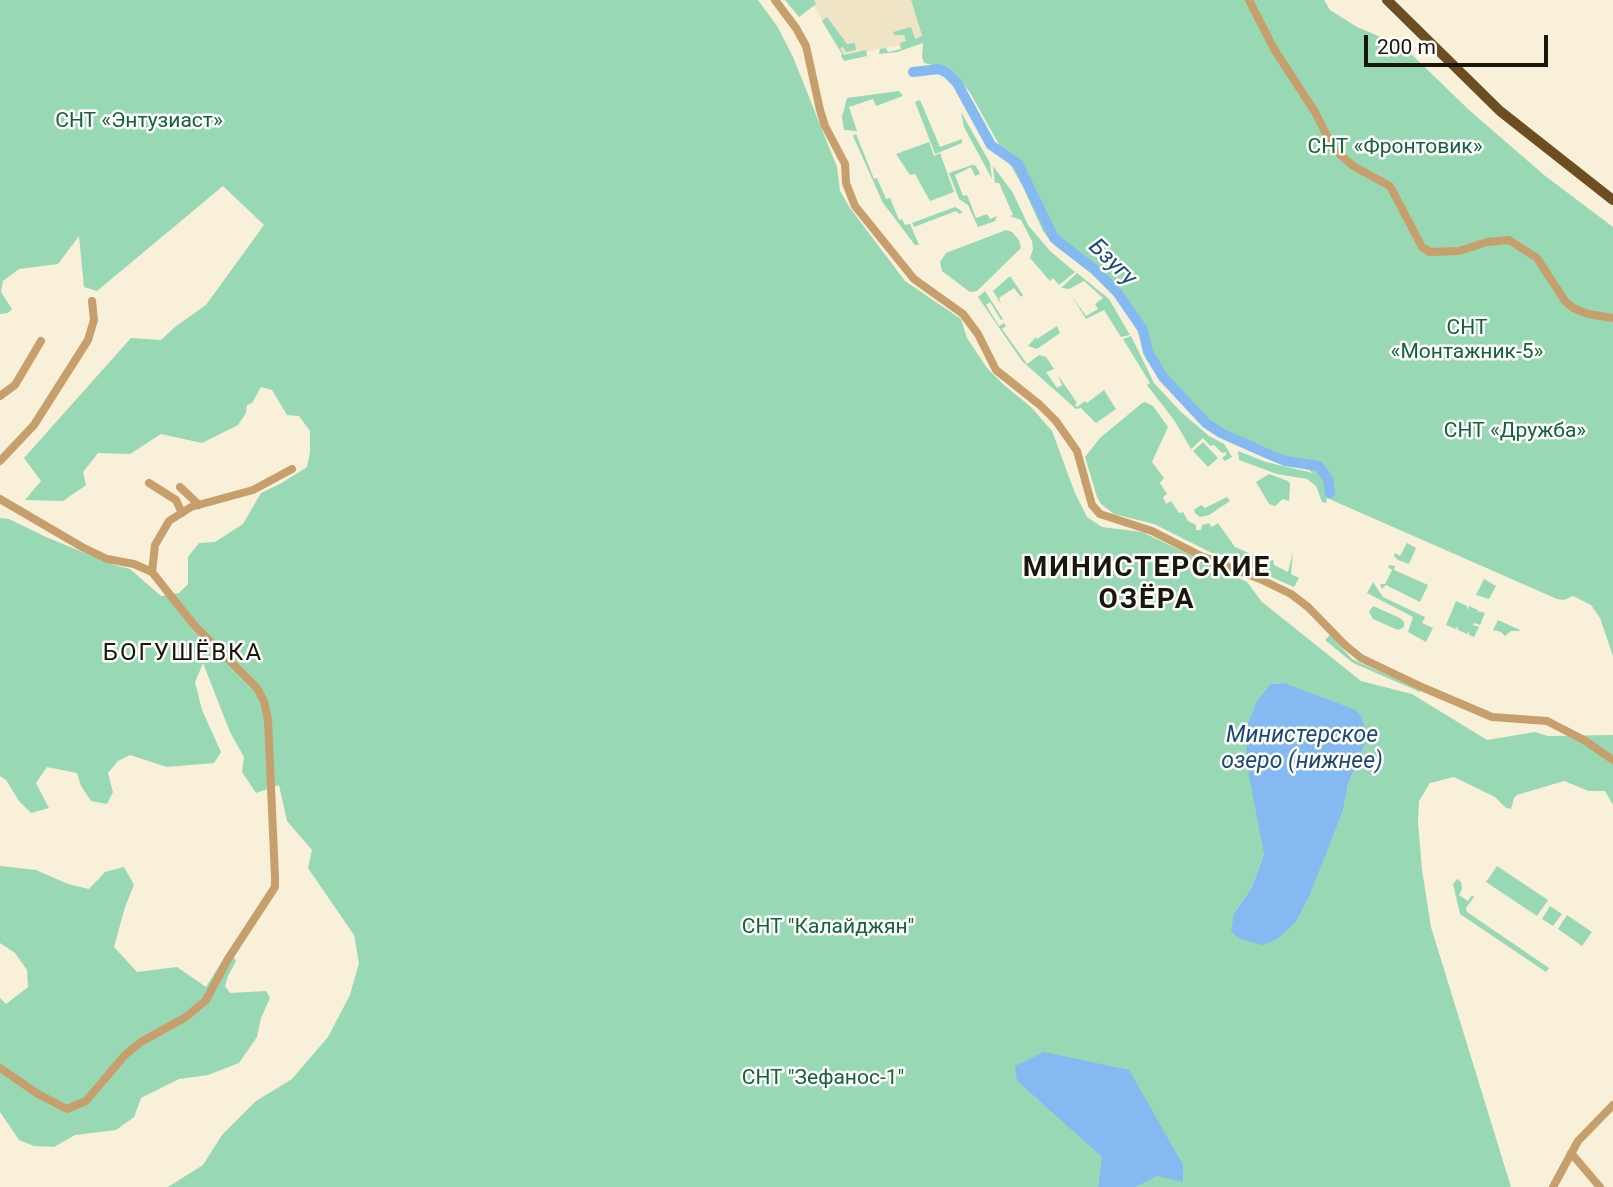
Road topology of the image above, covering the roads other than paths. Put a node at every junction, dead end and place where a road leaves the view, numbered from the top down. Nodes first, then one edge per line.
1 (775, 0) edge
2 (1249, 0) edge
3 (1387, 0) edge
4 (1613, 200) edge
5 (92, 302) dead end
6 (1613, 318) edge
7 (41, 341) dead end
8 (0, 396) edge
9 (0, 461) edge
10 (292, 469) dead end
11 (149, 484) dead end
12 (180, 487) dead end
13 (0, 499) edge
14 (199, 505) junction
15 (182, 513) junction
16 (152, 572) junction
17 (1613, 760) edge
18 (0, 1068) edge
19 (12, 1075) junction
20 (0, 1076) edge
21 (1613, 1105) edge
22 (1571, 1153) junction
23 (1553, 1187) edge
24 (1600, 1187) edge

1 - 17 street
2 - 6 street
3 - 4 highway
5 - 9 street
7 - 8 street
10 - 14 street
11 - 15 street
12 - 14 street
13 - 16 street
14 - 15 street
15 - 16 street
16 - 19 street
18 - 19 street
19 - 20 street
21 - 22 street
22 - 23 street
22 - 24 street

